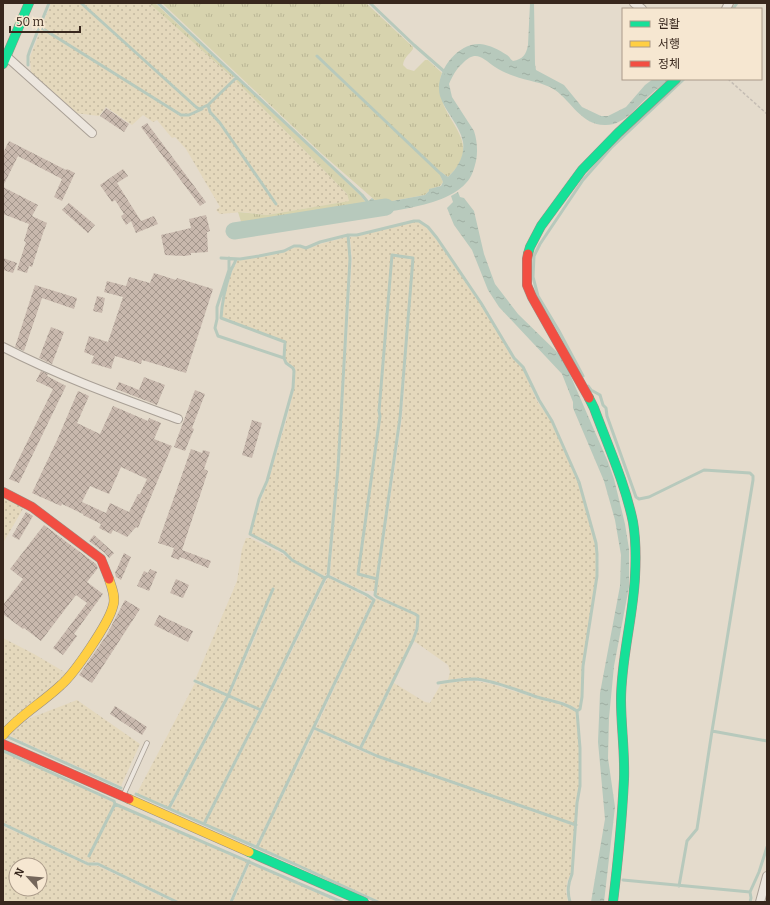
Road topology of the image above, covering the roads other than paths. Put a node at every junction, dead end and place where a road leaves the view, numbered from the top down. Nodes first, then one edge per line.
1 (28, 3) edge
2 (4, 60) edge
3 (675, 80) edge
4 (92, 133) dead end
5 (3, 347) edge
6 (178, 419) dead end
7 (3, 492) edge
8 (3, 735) edge
9 (147, 743) dead end
10 (3, 744) edge
11 (123, 797) junction
12 (767, 877) edge
13 (364, 902) edge
14 (613, 902) edge
15 (760, 902) edge

1 - 2 street
2 - 4 street
3 - 14 street
5 - 6 street
7 - 8 street
9 - 11 lane
10 - 11 street
11 - 13 street
12 - 15 street

